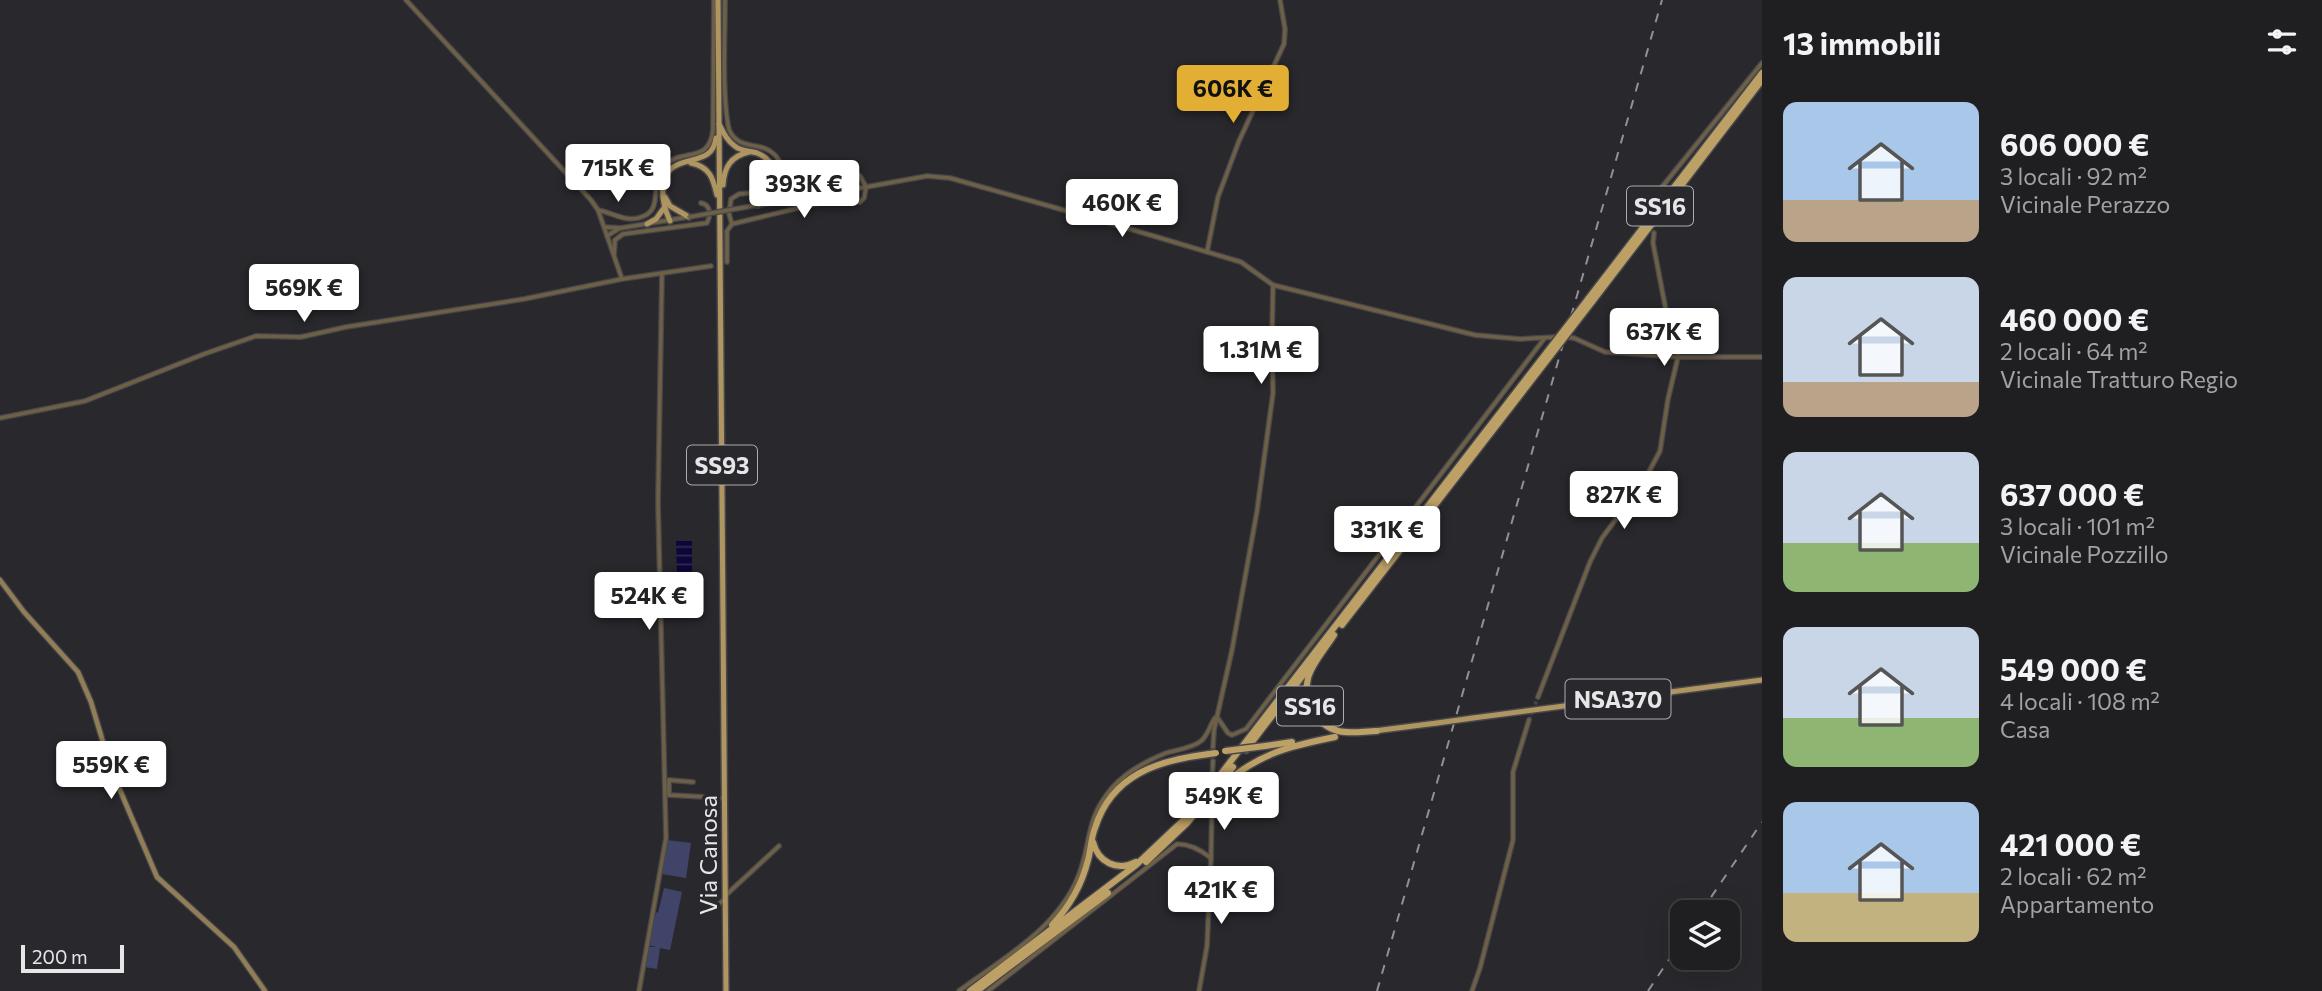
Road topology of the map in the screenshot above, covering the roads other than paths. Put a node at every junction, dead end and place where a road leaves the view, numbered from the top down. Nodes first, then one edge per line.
1 (406, 0) edge
2 (716, 0) edge
3 (725, 0) edge
4 (1280, 0) edge
5 (1762, 63) edge
6 (1762, 73) edge
7 (1762, 80) edge
8 (718, 121) junction
9 (751, 152) junction
10 (685, 162) junction
11 (776, 185) junction
12 (866, 187) junction
13 (750, 193) dead end
14 (803, 197) junction
15 (779, 201) junction
16 (701, 203) dead end
17 (758, 205) junction
18 (667, 207) junction
19 (1645, 208) dead end
20 (598, 210) junction
21 (720, 212) junction
22 (689, 217) junction
23 (670, 221) junction
24 (647, 224) junction
25 (732, 224) junction
26 (604, 227) junction
27 (621, 228) junction
28 (1654, 233) dead end
29 (607, 236) junction
30 (1207, 252) junction
31 (614, 255) junction
32 (727, 262) dead end
33 (711, 266) dead end
34 (662, 273) junction
35 (622, 279) junction
36 (1273, 285) junction
37 (1590, 300) junction
38 (1544, 339) junction
39 (1549, 353) junction
40 (1678, 357) junction
41 (1762, 357) edge
42 (0, 418) edge
43 (0, 580) edge
44 (1335, 635) junction
45 (1762, 680) edge
46 (1538, 697) tunnel mouth
47 (1217, 717) junction
48 (1529, 720) tunnel mouth
49 (1377, 731) junction
50 (1335, 737) junction
51 (1213, 751) junction
52 (1213, 761) dead end
53 (1212, 781) dead end
54 (693, 782) dead end
55 (696, 788) dead end
56 (695, 796) junction
57 (724, 798) junction
58 (1212, 804) dead end
59 (1200, 808) junction
60 (1170, 834) junction
61 (1093, 837) junction
62 (779, 846) dead end
63 (1211, 858) junction
64 (725, 898) junction
65 (714, 908) dead end
66 (1022, 952) junction
67 (265, 991) edge
68 (639, 991) edge
69 (726, 991) edge
70 (959, 991) edge
71 (970, 991) edge
72 (977, 991) edge
73 (988, 991) edge
74 (1199, 991) edge
75 (1472, 991) edge

1 - 20 street
2 - 8 main road, SS93
2 - 20 street
3 - 12 street
4 - 30 street
5 - 19 street
6 - 37 highway, SS16
7 - 37 highway, SS16
8 - 9 main road
8 - 10 main road
8 - 21 main road, SS93
9 - 11 main road
9 - 21 main road
10 - 18 main road
10 - 21 main road
11 - 14 main road
11 - 15 main road
11 - 17 main road
12 - 14 street
12 - 25 street
12 - 30 street
13 - 25 street
14 - 15 street
15 - 17 street
16 - 31 street
17 - 22 street, bridge
18 - 22 main road
18 - 23 main road
18 - 24 main road
20 - 26 street
21 - 57 main road, Via Canosa / SS93
22 - 23 street
23 - 24 street
24 - 27 street
25 - 32 street
26 - 27 street
26 - 29 street
27 - 29 street
28 - 40 street
29 - 31 street
30 - 36 street
31 - 35 street
33 - 34 street
34 - 35 street
34 - 68 street
35 - 42 street
36 - 38 street
36 - 47 street
37 - 39 highway, SS16, bridge
38 - 40 street
38 - 47 street
39 - 44 highway, SS16
39 - 60 highway, SS16
40 - 41 street
40 - 46 street
43 - 67 main road
44 - 49 highway, SS16
44 - 59 highway, SS16
45 - 49 main road, NSA370, bridge
47 - 51 street
47 - 70 street
48 - 75 street
49 - 50 main road, NSA370
50 - 51 highway, SS16, bridge
50 - 59 highway, SS16
51 - 61 highway, SS16
52 - 53 street
54 - 56 street
55 - 56 street
56 - 57 street
57 - 64 main road, Via Canosa / SS93
58 - 63 street
59 - 72 highway, SS16
60 - 61 highway, SS16
60 - 66 highway, SS16
61 - 66 highway, SS16
62 - 64 street
63 - 73 street
63 - 74 street
64 - 65 street
64 - 69 main road, Via Canosa / SS93
66 - 71 highway, SS16

